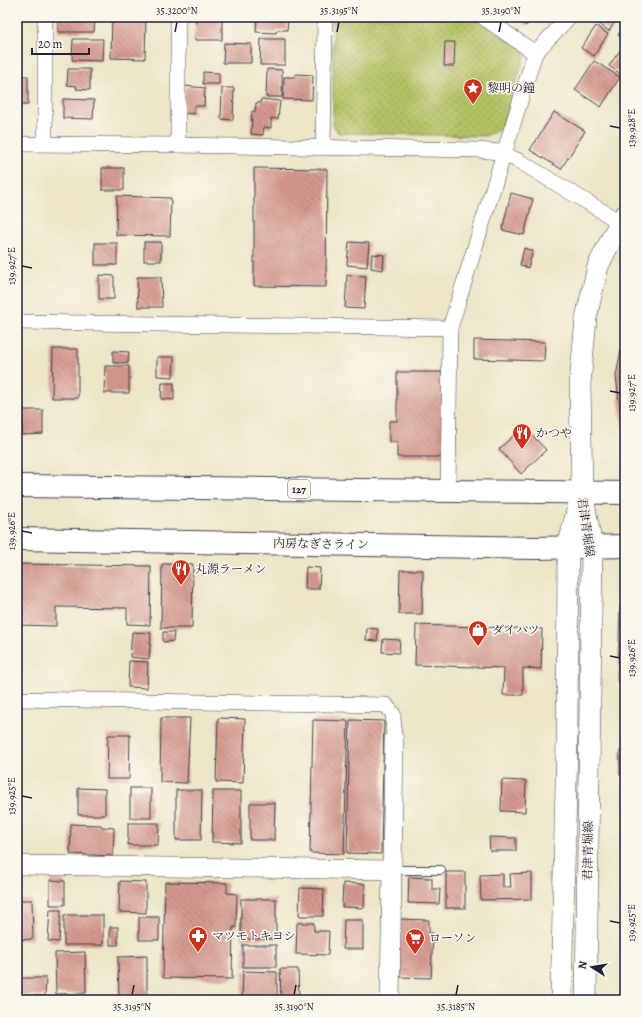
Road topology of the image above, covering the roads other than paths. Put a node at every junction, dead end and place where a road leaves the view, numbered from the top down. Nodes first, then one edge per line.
1 (45, 17) edge
2 (178, 17) edge
3 (325, 17) edge
4 (483, 17) edge
5 (569, 17) edge
6 (535, 53) junction
7 (45, 143) junction
8 (17, 144) edge
9 (178, 144) junction
10 (323, 147) junction
11 (503, 154) junction
12 (623, 219) edge
13 (17, 322) edge
14 (450, 328) junction
15 (17, 486) edge
16 (448, 491) junction
17 (582, 492) junction
18 (625, 493) edge
19 (17, 539) edge
20 (625, 546) edge
21 (592, 547) junction
22 (568, 548) junction
23 (17, 699) edge
24 (394, 739) joint
25 (17, 865) edge
26 (392, 870) junction
27 (441, 870) dead end
28 (390, 1000) edge
29 (562, 1000) edge
30 (586, 1000) edge

1 - 7 street
2 - 9 street
3 - 10 street
4 - 6 street
5 - 6 street
6 - 11 street
7 - 8 street
7 - 9 street
9 - 10 street
10 - 11 street
11 - 12 street
11 - 14 street
12 - 17 main road
13 - 14 street
14 - 16 street
15 - 16 highway, 127
16 - 17 highway, 127
17 - 18 highway, 127
17 - 21 main road, 君津青堀線
17 - 22 main road, 君津青堀線
19 - 22 highway, 内房なぎさライン
20 - 21 highway, 内房なぎさライン
21 - 22 highway, 内房なぎさライン
21 - 30 main road, 君津青堀線
22 - 29 main road, 君津青堀線
23 - 24 street
24 - 26 street
25 - 26 street
26 - 27 lane
26 - 28 street

